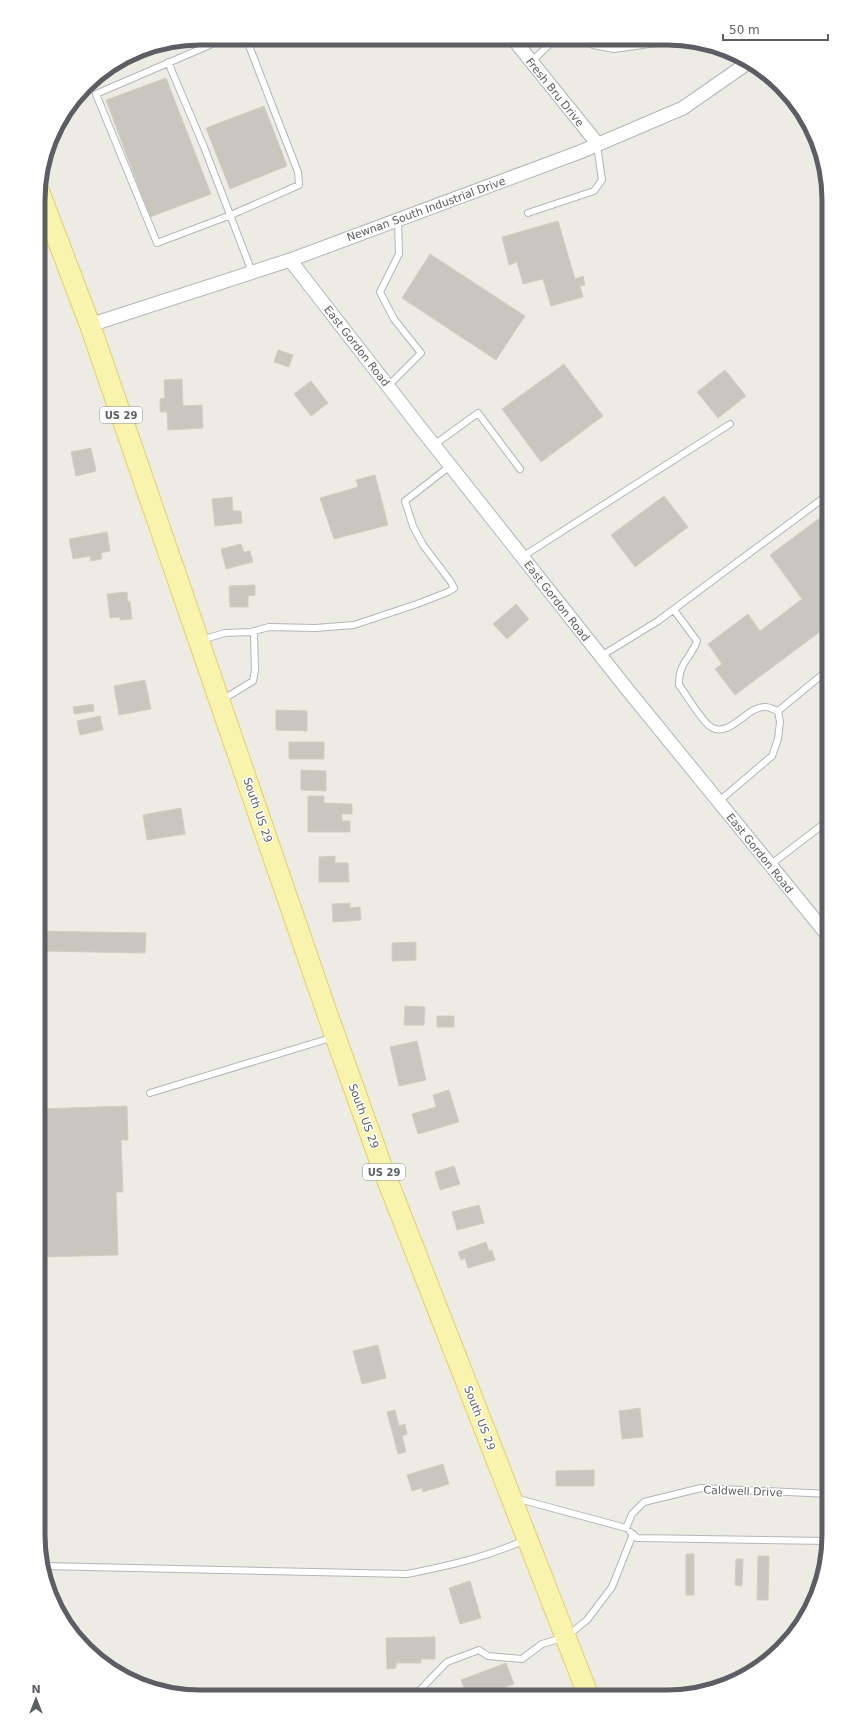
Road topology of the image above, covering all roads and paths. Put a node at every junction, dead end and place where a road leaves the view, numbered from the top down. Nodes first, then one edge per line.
1 (209, 45) edge
2 (249, 45) edge
3 (518, 45) edge
4 (549, 45) edge
5 (593, 45) edge
6 (642, 45) edge
7 (168, 62) junction
8 (531, 62) junction
9 (744, 66) edge
10 (597, 143) junction
11 (45, 208) edge
12 (528, 213) dead end
13 (231, 215) junction
14 (398, 220) junction
15 (290, 260) junction
16 (252, 272) junction
17 (90, 325) junction
18 (388, 386) junction
19 (730, 424) dead end
20 (434, 445) junction
21 (450, 466) junction
22 (520, 469) dead end
23 (822, 499) edge
24 (522, 557) junction
25 (674, 610) junction
26 (251, 632) junction
27 (199, 640) junction
28 (601, 656) junction
29 (822, 675) edge
30 (220, 701) junction
31 (778, 711) junction
32 (718, 802) junction
33 (822, 825) edge
34 (770, 865) junction
35 (822, 928) edge
36 (336, 1037) junction
37 (150, 1093) dead end
38 (822, 1494) edge
39 (510, 1496) junction
40 (626, 1528) junction
41 (633, 1534) junction
42 (527, 1539) junction
43 (822, 1541) edge
44 (48, 1566) edge
45 (566, 1637) junction
46 (420, 1690) edge
47 (586, 1690) edge

1 - 7 lane
2 - 13 lane
3 - 8 street, Fresh Bru Drive
4 - 8 lane
5 - 6 lane
7 - 13 lane
7 - 13 lane
8 - 10 street, Fresh Bru Drive
9 - 10 street, Newnan South Industrial Drive
10 - 12 lane
10 - 14 street, Newnan South Industrial Drive
11 - 17 main road, US 29
13 - 16 lane
14 - 15 street, Newnan South Industrial Drive
14 - 18 lane
15 - 16 street, Newnan South Industrial Drive
15 - 18 street, East Gordon Road
16 - 17 street, Newnan South Industrial Drive
17 - 27 main road, US 29
18 - 20 street, East Gordon Road
19 - 24 lane
20 - 21 street, East Gordon Road
20 - 22 lane
21 - 24 street, East Gordon Road
21 - 26 lane
23 - 25 lane
24 - 28 street, East Gordon Road
25 - 28 lane
25 - 31 lane
26 - 27 lane
26 - 30 lane
27 - 30 main road, South US 29 / US 29
28 - 32 street, East Gordon Road
29 - 31 lane
30 - 36 main road, South US 29 / US 29
31 - 32 lane
32 - 34 street, East Gordon Road
33 - 34 lane
34 - 35 street, East Gordon Road
36 - 37 lane
36 - 39 main road, South US 29 / US 29
38 - 40 lane, Caldwell Drive
39 - 40 lane
39 - 42 main road, South US 29 / US 29
40 - 41 lane
41 - 43 lane
41 - 45 lane
42 - 44 lane
42 - 45 main road, South US 29 / US 29
45 - 46 lane
45 - 47 main road, South US 29 / US 29

